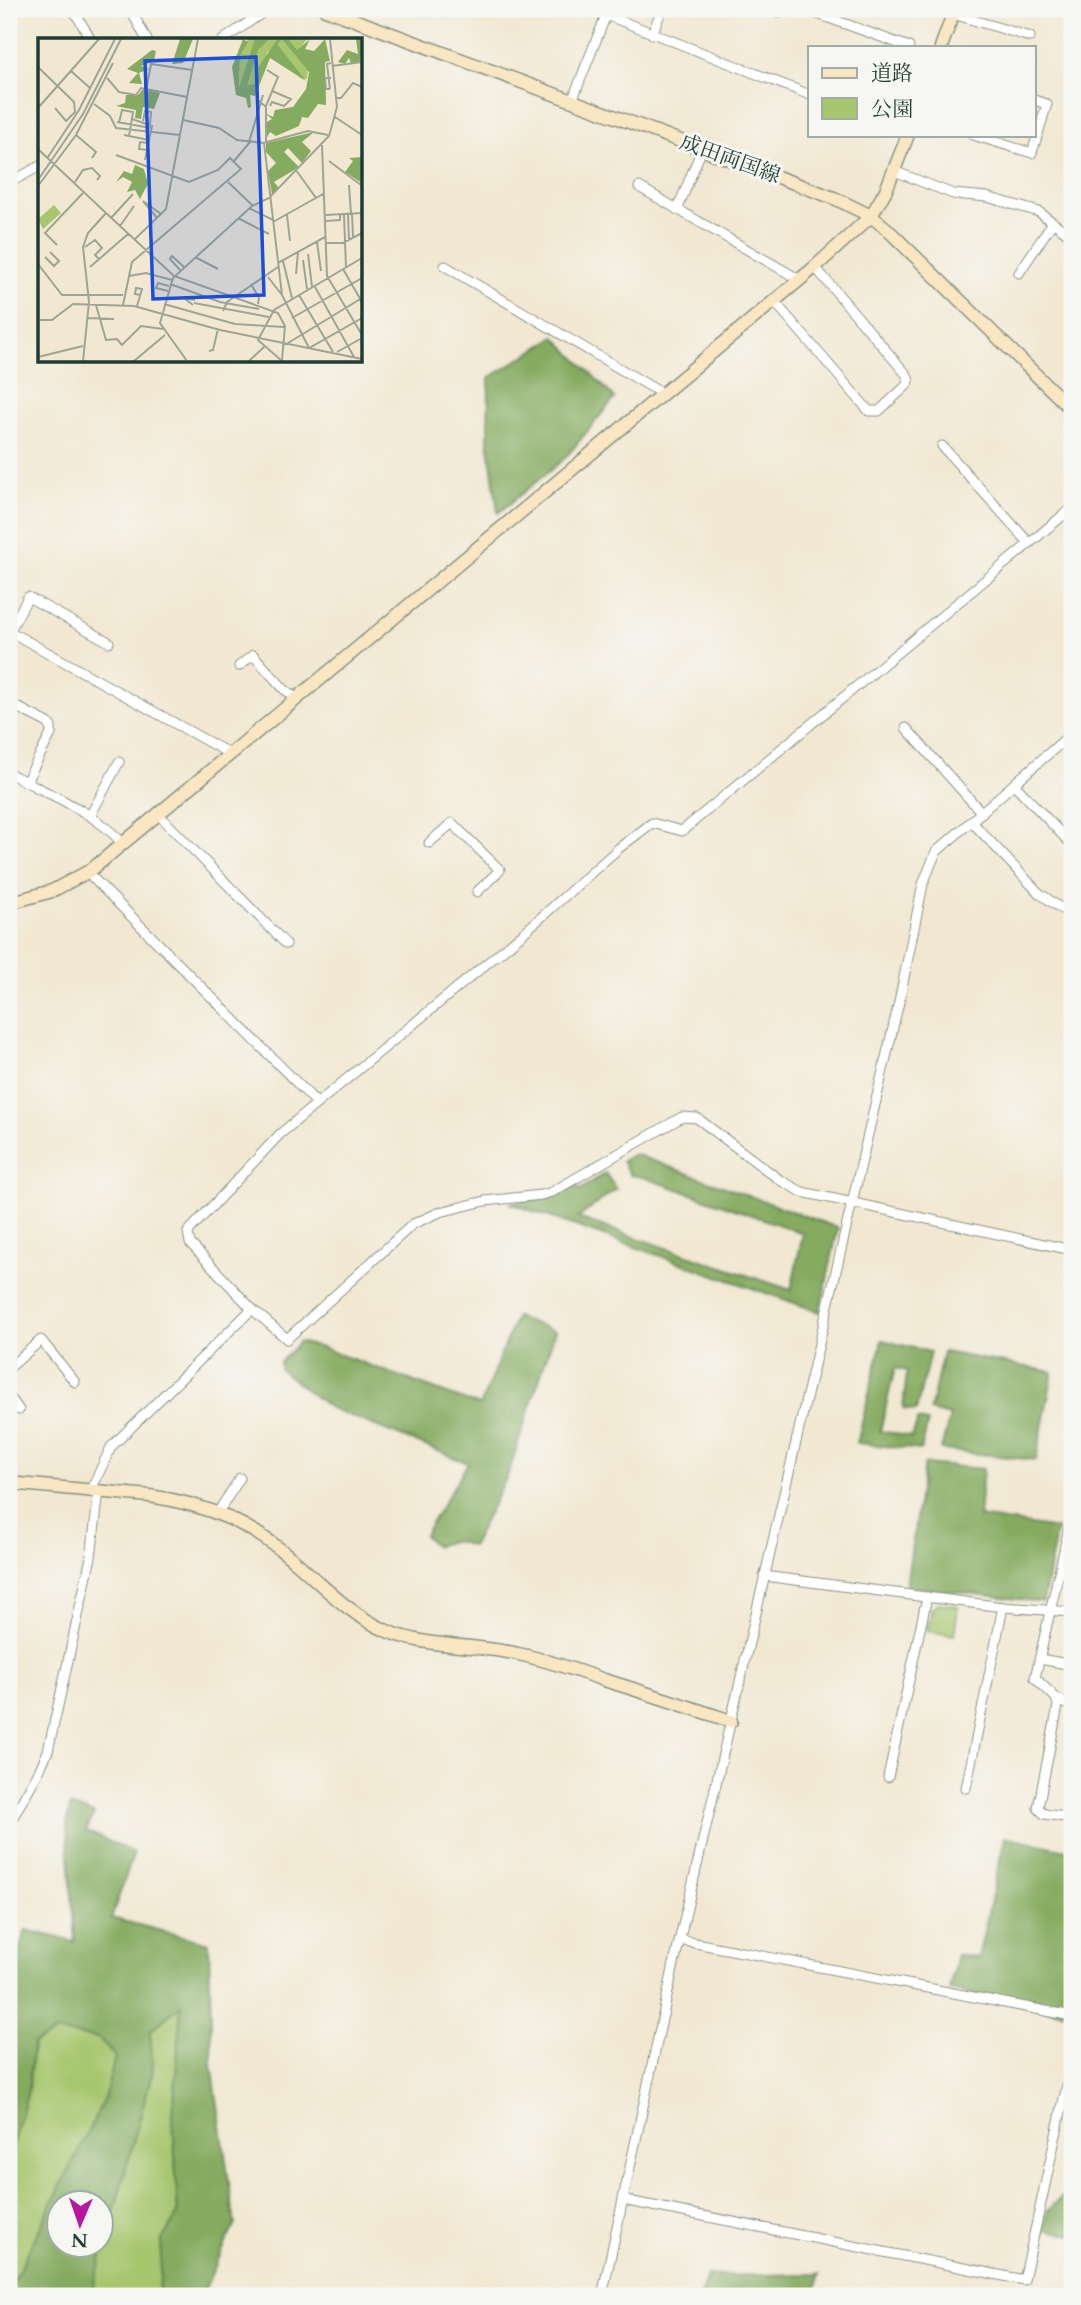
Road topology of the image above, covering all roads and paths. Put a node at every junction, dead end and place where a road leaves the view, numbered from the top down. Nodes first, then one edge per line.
1 (73, 9) edge
2 (130, 9) edge
3 (268, 9) edge
4 (325, 9) edge
5 (591, 9) edge
6 (662, 9) edge
7 (770, 9) edge
8 (781, 9) edge
9 (804, 9) edge
10 (954, 11) edge
11 (607, 15) junction
12 (652, 34) junction
13 (1030, 37) dead end
14 (90, 38) edge
15 (146, 38) edge
16 (226, 38) edge
17 (906, 46) edge
18 (941, 46) edge
19 (808, 94) edge
20 (572, 101) junction
21 (1036, 101) edge
22 (908, 136) edge
23 (976, 136) edge
24 (702, 149) junction
25 (38, 167) edge
26 (894, 171) junction
27 (9, 183) edge
28 (639, 187) dead end
29 (677, 210) junction
30 (870, 216) junction
31 (1053, 222) junction
32 (1072, 233) edge
33 (445, 266) dead end
34 (815, 267) junction
35 (1019, 273) dead end
36 (800, 280) junction
37 (774, 301) junction
38 (663, 394) junction
39 (1072, 410) edge
40 (942, 446) dead end
41 (1072, 508) edge
42 (1029, 543) junction
43 (9, 631) edge
44 (109, 642) dead end
45 (239, 666) dead end
46 (296, 698) junction
47 (9, 704) edge
48 (906, 728) dead end
49 (1072, 733) edge
50 (230, 754) junction
51 (119, 762) dead end
52 (9, 773) edge
53 (26, 782) junction
54 (1014, 784) junction
55 (982, 813) junction
56 (159, 815) junction
57 (90, 816) junction
58 (972, 822) junction
59 (429, 842) dead end
60 (123, 844) junction
61 (1072, 845) edge
62 (87, 872) junction
63 (477, 892) dead end
64 (9, 903) edge
65 (1072, 916) edge
66 (286, 944) dead end
67 (317, 1103) junction
68 (852, 1204) junction
69 (1072, 1250) edge
70 (252, 1309) junction
71 (9, 1368) edge
72 (75, 1382) dead end
73 (240, 1478) dead end
74 (9, 1483) edge
75 (95, 1491) junction
76 (218, 1512) junction
77 (1072, 1515) edge
78 (1069, 1543) edge
79 (764, 1576) junction
80 (927, 1597) junction
81 (1003, 1607) junction
82 (1050, 1611) junction
83 (1072, 1612) edge
84 (1040, 1659) junction
85 (1072, 1665) edge
86 (1056, 1698) junction
87 (1072, 1707) edge
88 (731, 1721) junction
89 (888, 1777) dead end
90 (966, 1788) dead end
91 (1072, 1818) edge
92 (9, 1824) edge
93 (680, 1940) junction
94 (1072, 2016) edge
95 (1072, 2062) edge
96 (623, 2200) junction
97 (602, 2296) edge

1 - 14 street
2 - 15 street
3 - 16 street
4 - 20 street, 成田両国線
5 - 11 street
6 - 12 street
7 - 8 street
9 - 17 street
10 - 13 street
10 - 18 street
11 - 12 street
11 - 20 street
12 - 19 street
20 - 24 street, 成田両国線
21 - 23 street
22 - 26 street
24 - 29 street
24 - 30 street, 成田両国線
25 - 27 street
26 - 30 street
26 - 31 street
28 - 29 street
29 - 36 street
30 - 34 street
30 - 39 street, 成田両国線
31 - 32 street
31 - 35 street
33 - 38 street
34 - 36 street
34 - 37 street
36 - 37 street
37 - 38 street
38 - 46 street
40 - 42 street
41 - 42 street
42 - 67 street
43 - 44 street
43 - 50 street
45 - 46 street
46 - 50 street
47 - 53 street
48 - 55 street
49 - 54 street
50 - 56 street
51 - 57 street
52 - 53 street
53 - 57 street
54 - 55 street
54 - 61 street
55 - 58 street
56 - 60 street
56 - 66 street
57 - 60 street
58 - 65 street
58 - 68 street
59 - 63 street
60 - 62 street
62 - 64 street
62 - 67 street
67 - 70 street
68 - 69 street
68 - 70 street
68 - 79 street
70 - 75 street
71 - 72 street
73 - 76 street
74 - 75 street
75 - 76 street
75 - 92 street
76 - 88 street
77 - 78 street
78 - 82 street
79 - 80 street
79 - 88 street
80 - 81 street
80 - 89 street
81 - 82 street
81 - 90 street
82 - 83 street
82 - 84 street
84 - 85 street
84 - 86 street
86 - 87 street
86 - 91 street
88 - 93 street
93 - 94 street
93 - 96 street
95 - 96 street
96 - 97 street

